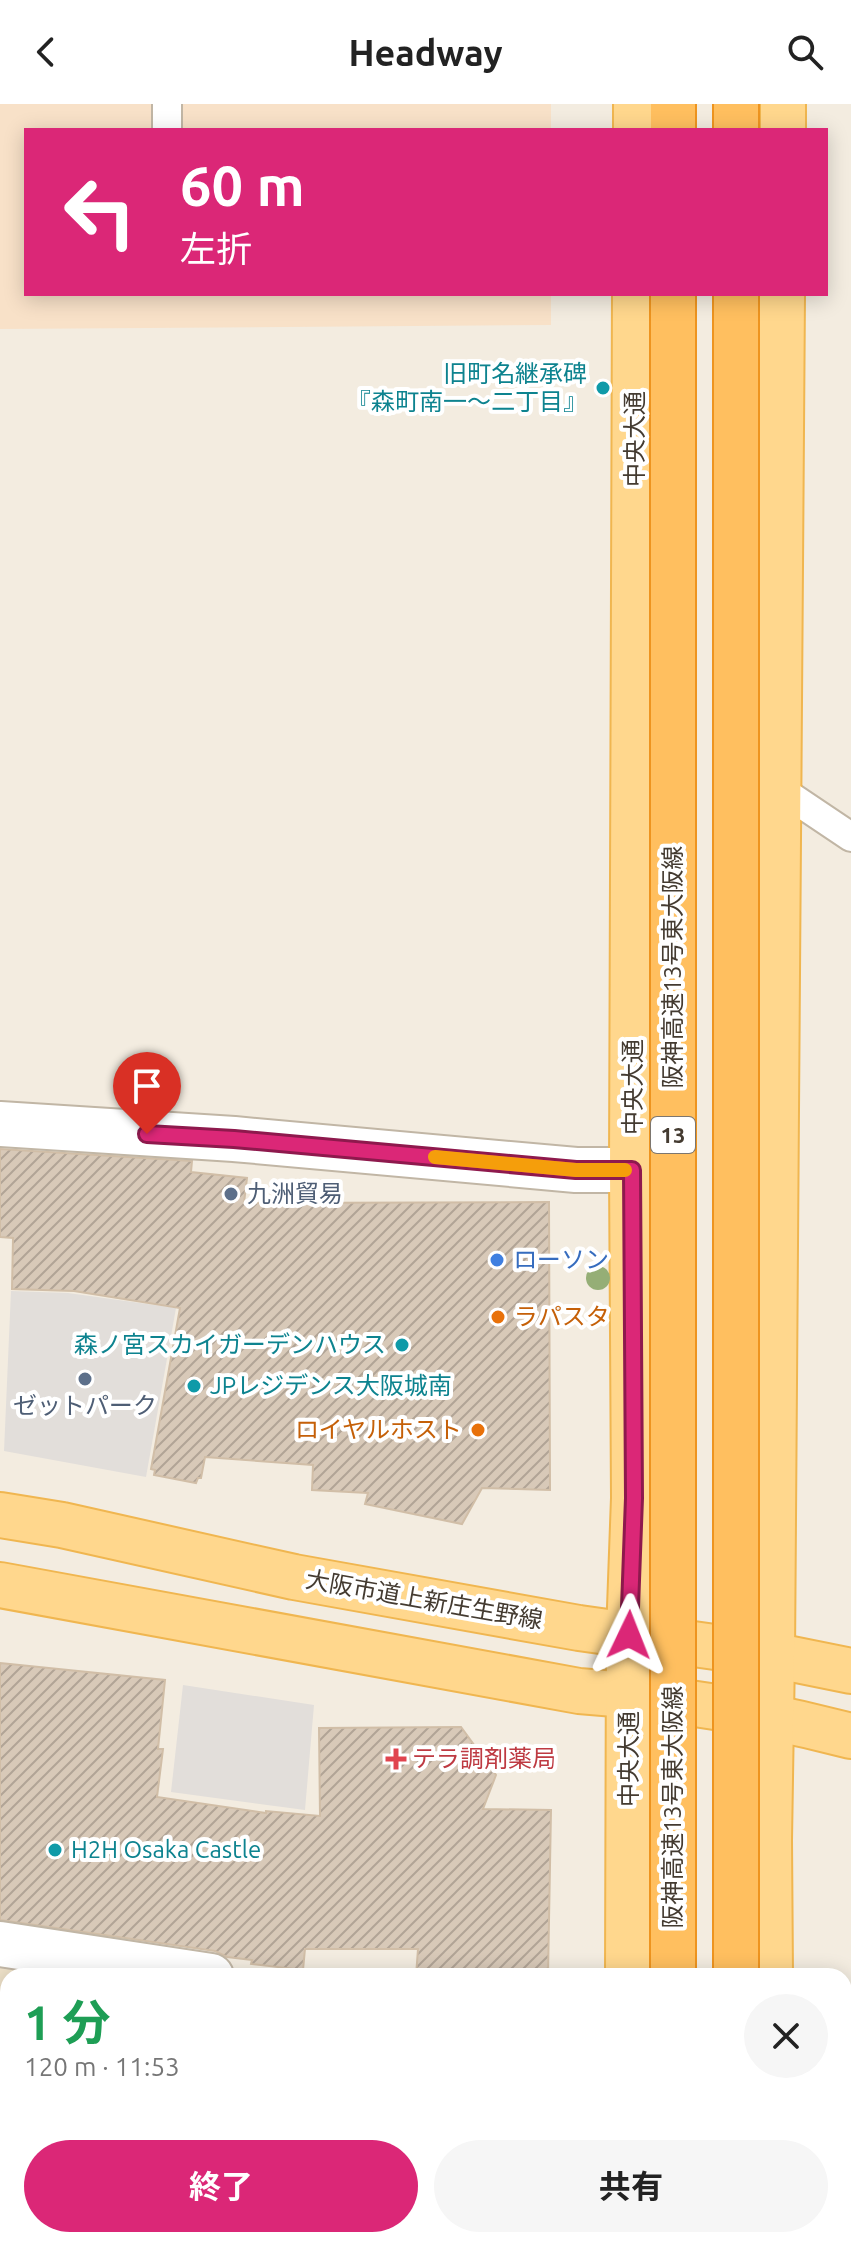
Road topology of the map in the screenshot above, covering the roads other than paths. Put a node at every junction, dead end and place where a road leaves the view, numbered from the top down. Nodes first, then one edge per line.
1 (167, 104) edge
2 (636, 104) edge
3 (673, 104) edge
4 (736, 104) edge
5 (783, 104) edge
6 (167, 128) edge
7 (636, 128) edge
8 (673, 128) edge
9 (736, 128) edge
10 (783, 128) edge
11 (635, 296) edge
12 (673, 296) edge
13 (736, 296) edge
14 (782, 296) edge
15 (778, 788) junction
16 (851, 837) edge
17 (0, 1124) edge
18 (632, 1170) junction
19 (0, 1515) edge
20 (0, 1585) edge
21 (629, 1635) junction
22 (772, 1655) junction
23 (851, 1671) edge
24 (629, 1694) junction
25 (771, 1718) junction
26 (851, 1736) edge
27 (0, 1944) edge
28 (158, 1968) edge
29 (628, 1968) edge
30 (673, 1968) edge
31 (736, 1968) edge
32 (770, 1968) edge

1 - 6 lane
2 - 7 main road
3 - 8 highway
4 - 9 highway
5 - 10 main road
11 - 18 main road, 中央大通
12 - 30 highway, 阪神高速13号東大阪線 / 13, bridge
13 - 31 highway, bridge
14 - 15 main road
15 - 16 lane
15 - 22 main road
17 - 18 street
18 - 21 main road, 中央大通
19 - 21 main road, 大阪市道上新庄生野線
20 - 24 main road
21 - 22 main road, 大阪市道上新庄生野線
21 - 24 main road, 中央大通
22 - 23 main road, 大阪市道上新庄生野線
22 - 25 main road
24 - 25 main road
24 - 29 main road, 中央大通
25 - 26 main road
25 - 32 main road
27 - 28 street

